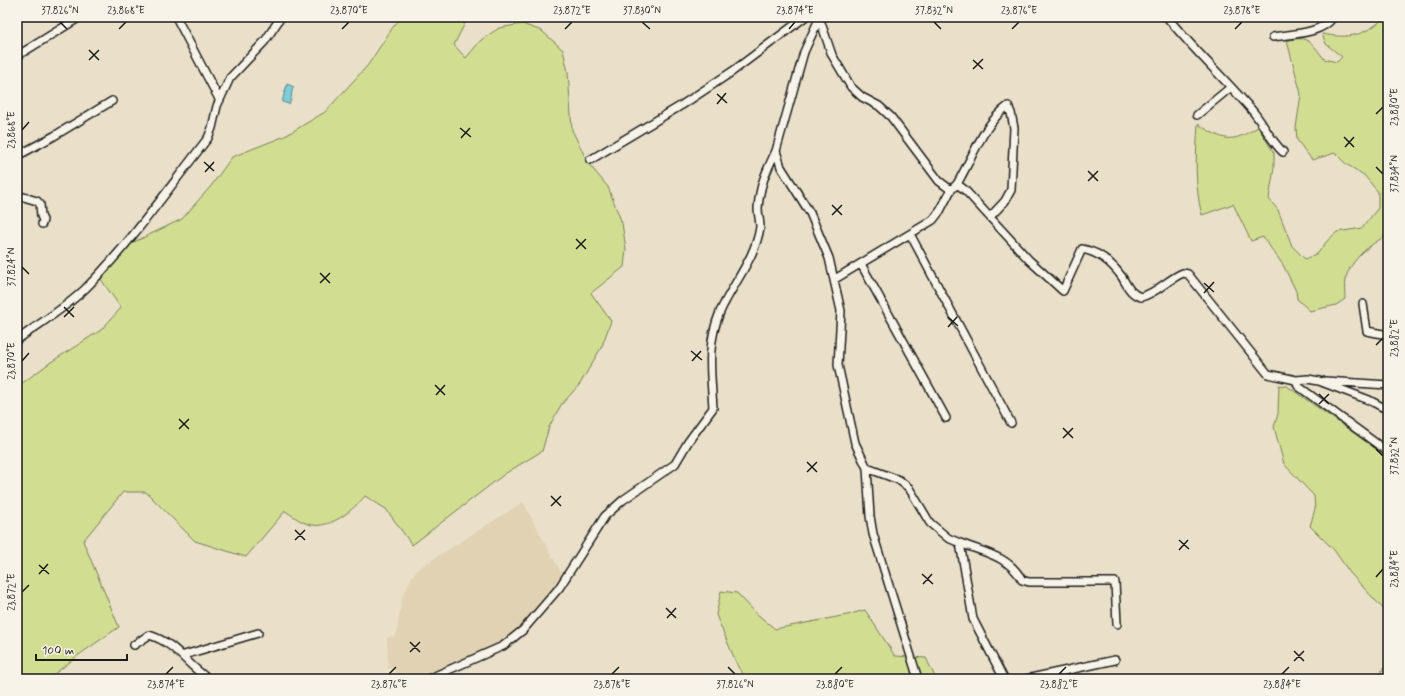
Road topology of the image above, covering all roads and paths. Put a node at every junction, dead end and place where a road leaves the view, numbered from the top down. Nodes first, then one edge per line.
1 (80, 17) edge
2 (176, 17) edge
3 (281, 17) edge
4 (805, 17) edge
5 (1167, 17) edge
6 (1333, 17) edge
7 (819, 18) edge
8 (1273, 37) dead end
9 (17, 56) edge
10 (1231, 87) junction
11 (219, 99) junction
12 (112, 101) dead end
13 (1197, 115) dead end
14 (776, 151) junction
15 (1283, 152) dead end
16 (17, 156) edge
17 (590, 160) dead end
18 (957, 184) junction
19 (951, 190) junction
20 (17, 195) edge
21 (990, 216) junction
22 (42, 224) dead end
23 (910, 234) junction
24 (861, 264) junction
25 (835, 279) junction
26 (1363, 304) dead end
27 (1388, 335) edge
28 (17, 340) edge
29 (1296, 380) junction
30 (1319, 382) junction
31 (1388, 385) edge
32 (1388, 410) edge
33 (946, 418) dead end
34 (1011, 423) dead end
35 (1388, 452) edge
36 (867, 468) junction
37 (960, 543) junction
38 (1117, 624) dead end
39 (258, 633) dead end
40 (134, 645) dead end
41 (184, 655) junction
42 (1115, 660) dead end
43 (206, 678) edge
44 (428, 679) edge
45 (918, 679) edge
46 (1004, 679) edge
47 (1026, 679) edge

1 - 9 street
2 - 11 street
3 - 11 street
4 - 17 street
5 - 10 street
6 - 8 street
7 - 14 street
7 - 19 street
10 - 13 street
10 - 15 street
11 - 28 street
12 - 16 street
14 - 25 street
14 - 44 street
18 - 19 street
18 - 21 street
18 - 21 street
19 - 23 street
20 - 22 street
21 - 29 street
23 - 24 street
23 - 34 street
24 - 25 street
24 - 33 street
25 - 36 street
26 - 27 street
29 - 30 street
29 - 35 street
30 - 31 street
30 - 32 street
36 - 37 street
36 - 45 street
37 - 38 street
37 - 46 street
39 - 41 street
40 - 41 street
41 - 43 street
42 - 47 street

